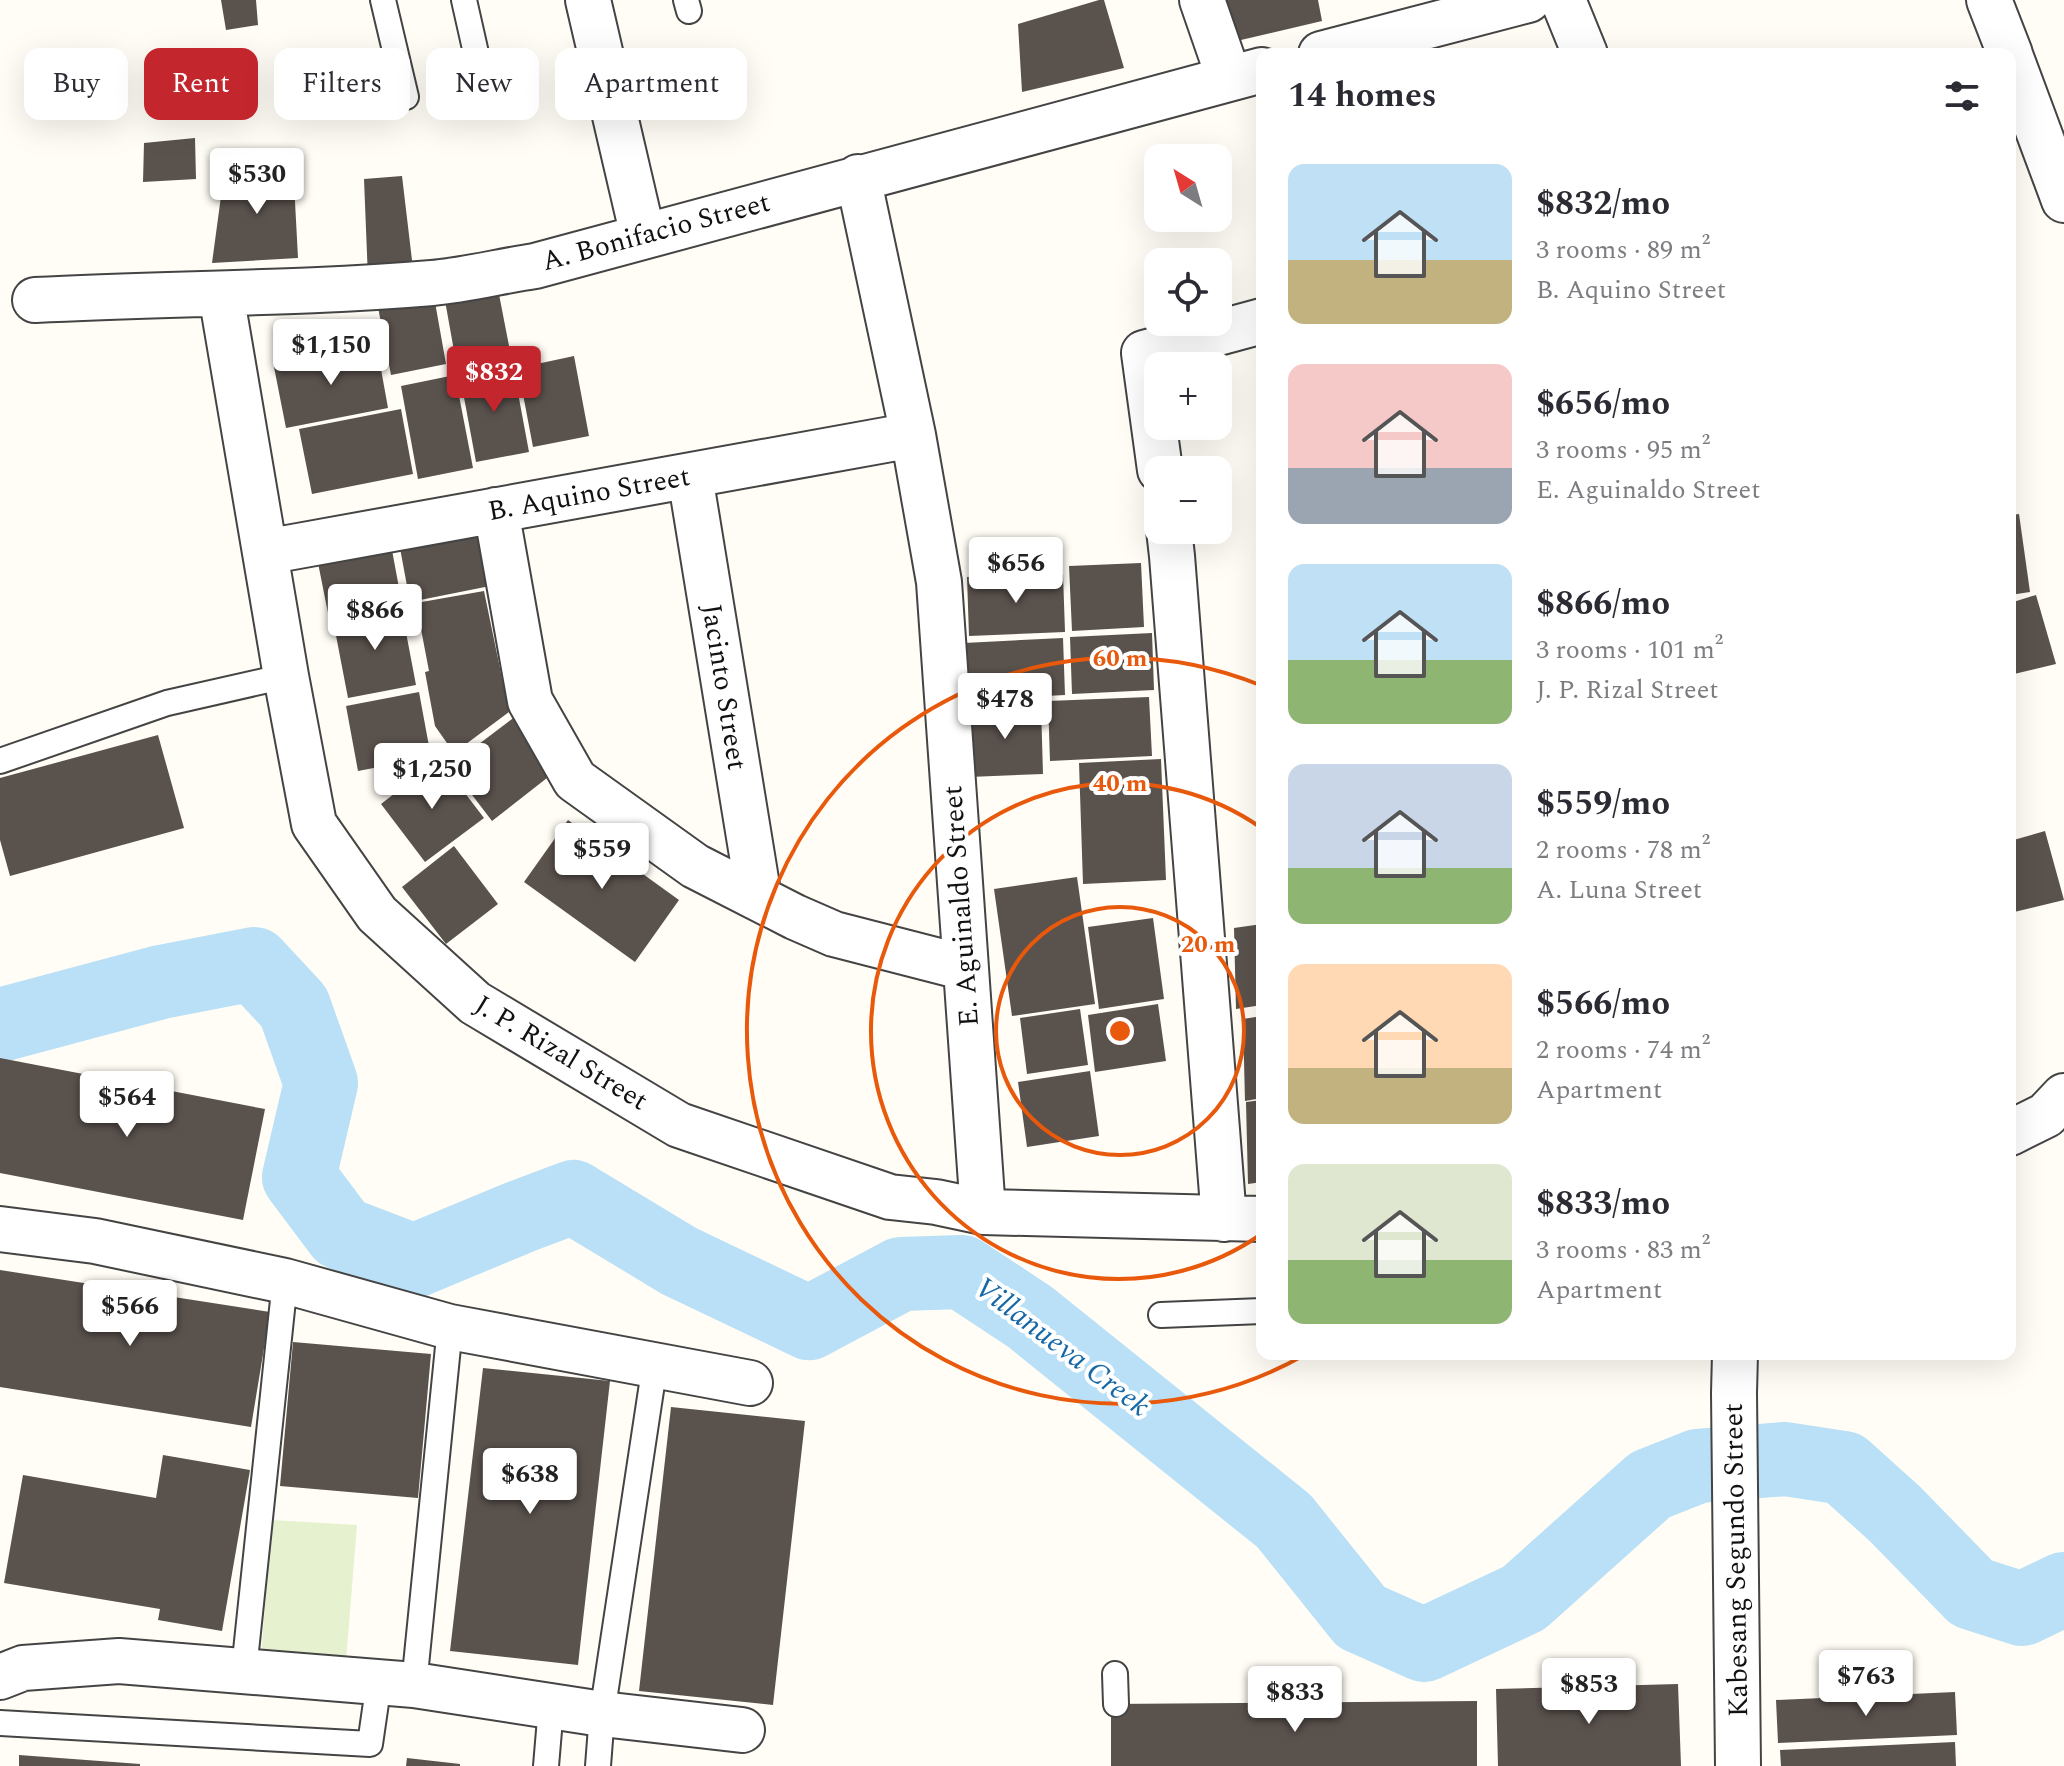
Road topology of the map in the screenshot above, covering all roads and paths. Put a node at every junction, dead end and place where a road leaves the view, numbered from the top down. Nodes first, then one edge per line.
1 (383, 0) edge
2 (393, 0) edge
3 (464, 0) edge
4 (588, 0) edge
5 (1202, 0) edge
6 (1528, 0) edge
7 (1563, 0) edge
8 (1989, 0) edge
9 (475, 48) edge
10 (1344, 48) edge
11 (1583, 48) edge
12 (2008, 48) edge
13 (2016, 70) edge
14 (1245, 74) edge
15 (858, 177) junction
16 (2064, 200) edge
17 (643, 236) junction
18 (221, 294) junction
19 (35, 300) dead end
20 (1256, 323) edge
21 (913, 435) junction
22 (1158, 456) edge
23 (690, 476) junction
24 (496, 510) junction
25 (1171, 544) edge
26 (265, 552) junction
27 (286, 676) junction
28 (0, 761) edge
29 (759, 898) junction
30 (966, 968) junction
31 (2064, 1096) edge
32 (2016, 1130) edge
33 (983, 1212) junction
34 (1243, 1219) edge
35 (0, 1229) edge
36 (285, 1281) junction
37 (1256, 1311) edge
38 (1161, 1315) dead end
39 (450, 1327) junction
40 (655, 1364) junction
41 (1735, 1373) edge
42 (750, 1383) dead end
43 (244, 1670) junction
44 (1115, 1674) dead end
45 (0, 1677) edge
46 (396, 1683) junction
47 (1116, 1704) dead end
48 (551, 1707) junction
49 (602, 1714) junction
50 (0, 1723) edge
51 (742, 1730) dead end
52 (546, 1766) edge
53 (598, 1766) edge
54 (1738, 1766) edge

1 - 2 lane
3 - 9 lane
4 - 17 street
5 - 14 street
6 - 10 street
7 - 11 street
8 - 12 street
13 - 16 street
14 - 15 street, A. Bonifacio Street
15 - 17 street, A. Bonifacio Street
15 - 21 street, E. Aguinaldo Street
17 - 18 street, A. Bonifacio Street
18 - 19 street, A. Bonifacio Street
18 - 26 street, J. P. Rizal Street
20 - 22 street
21 - 23 street, B. Aquino Street
21 - 30 street, E. Aguinaldo Street
23 - 24 street, B. Aquino Street
23 - 29 street, Jacinto Street
24 - 26 street, B. Aquino Street
24 - 29 street
25 - 34 street
26 - 27 street, J. P. Rizal Street
27 - 28 lane
27 - 33 street, J. P. Rizal Street
29 - 30 street
30 - 33 street, E. Aguinaldo Street
31 - 32 street
33 - 34 street, J. P. Rizal Street
35 - 36 street
36 - 39 street
36 - 43 lane
37 - 38 lane
39 - 40 street
39 - 46 lane
40 - 42 street
40 - 49 lane
41 - 54 street, Kabesang Segundo Street
43 - 45 street
43 - 46 street
44 - 47 lane
46 - 48 street
46 - 50 lane
48 - 49 street
48 - 52 lane
49 - 51 street
49 - 53 lane

